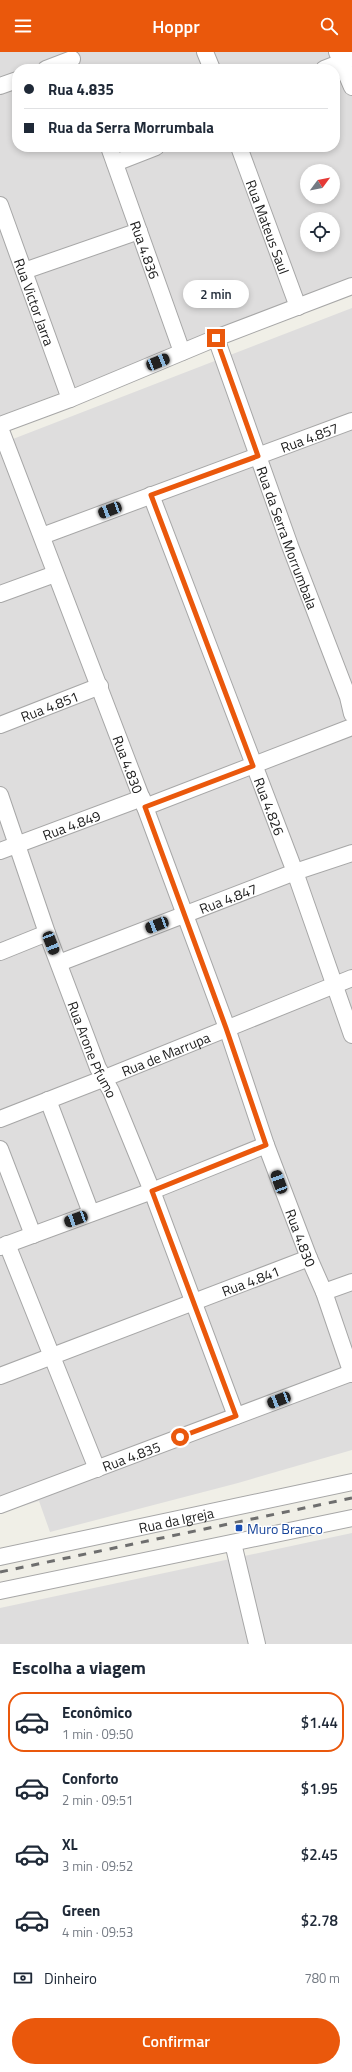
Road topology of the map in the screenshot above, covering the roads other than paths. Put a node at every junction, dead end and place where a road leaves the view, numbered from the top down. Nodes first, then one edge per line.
1 (205, 52) edge
2 (344, 58) edge
3 (73, 60) edge
4 (61, 64) edge
5 (210, 64) edge
6 (333, 64) edge
7 (12, 82) edge
8 (0, 86) edge
9 (352, 87) edge
10 (111, 152) edge
11 (144, 152) edge
12 (242, 152) edge
13 (116, 163) junction
14 (0, 204) edge
15 (139, 231) junction
16 (24, 272) junction
17 (352, 286) edge
18 (298, 307) junction
19 (216, 338) junction
20 (182, 352) junction
21 (70, 399) junction
22 (352, 421) edge
23 (0, 426) edge
24 (258, 456) junction
25 (151, 495) junction
26 (42, 536) junction
27 (56, 574) junction
28 (0, 594) edge
29 (100, 686) junction
30 (352, 714) edge
31 (0, 725) edge
32 (352, 727) edge
33 (253, 766) junction
34 (0, 795) edge
35 (143, 802) junction
36 (17, 845) junction
37 (0, 851) edge
38 (352, 853) edge
39 (295, 872) junction
40 (184, 914) junction
41 (48, 932) junction
42 (0, 952) edge
43 (59, 963) junction
44 (352, 978) edge
45 (334, 985) junction
46 (226, 1028) junction
47 (352, 1035) edge
48 (105, 1078) junction
49 (48, 1100) junction
50 (0, 1119) edge
51 (266, 1145) junction
52 (0, 1148) edge
53 (152, 1191) junction
54 (91, 1213) junction
55 (33, 1235) junction
56 (4, 1246) edge
57 (309, 1258) junction
58 (352, 1282) edge
59 (324, 1292) junction
60 (193, 1302) junction
61 (53, 1356) junction
62 (352, 1373) edge
63 (0, 1376) edge
64 (236, 1416) junction
65 (97, 1469) junction
66 (352, 1482) edge
67 (0, 1505) edge
68 (352, 1518) edge
69 (233, 1543) junction
70 (0, 1557) edge
71 (0, 1591) edge
72 (257, 1644) edge

1 - 5 street
2 - 6 street
2 - 9 street
3 - 4 street
7 - 8 street
10 - 13 street, Rua 4.836
11 - 13 street
12 - 18 street, Rua Mateus Saul
13 - 15 street, Rua 4.836
14 - 16 street, Rua Victor Jarra
15 - 16 street
15 - 20 street, Rua 4.836
16 - 21 street, Rua Victor Jarra
17 - 18 street
18 - 19 street
19 - 20 street
19 - 24 street, Rua da Serra Morrumbala
20 - 21 street
21 - 23 street
22 - 24 street, Rua 4.857
23 - 26 street, Rua 4.830
24 - 25 street, Rua 4.857
24 - 30 street, Rua da Serra Morrumbala
25 - 26 street, Rua 4.857
25 - 33 street, Rua 4.826
26 - 27 street, Rua 4.830
27 - 28 street
27 - 29 street, Rua 4.830
29 - 31 street, Rua 4.851
29 - 35 street, Rua 4.830
32 - 33 street, Rua 4.849
33 - 35 street, Rua 4.849
33 - 39 street, Rua 4.826
34 - 36 street, Rua Arone Pfumo
35 - 36 street, Rua 4.849
35 - 40 street, Rua 4.830
36 - 37 street, Rua 4.849
36 - 41 street, Rua Arone Pfumo
38 - 39 street, Rua 4.847
39 - 40 street, Rua 4.847
39 - 45 street, Rua 4.826
40 - 43 street, Rua 4.847
40 - 46 street, Rua 4.830
41 - 42 street
41 - 43 street, Rua Arone Pfumo
43 - 48 street, Rua Arone Pfumo
44 - 45 street, Rua de Marrupa
45 - 46 street, Rua de Marrupa
45 - 47 street, Rua 4.826
46 - 48 street, Rua de Marrupa
46 - 51 street, Rua 4.830
48 - 49 street, Rua de Marrupa
48 - 53 street, Rua Arone Pfumo
49 - 50 street, Rua de Marrupa
49 - 54 street
51 - 53 street
51 - 57 street, Rua 4.830
52 - 55 street
53 - 54 street
53 - 60 street, Rua Arone Pfumo
54 - 55 street
55 - 56 street
56 - 61 street
57 - 59 street, Rua 4.830
57 - 60 street, Rua 4.841
58 - 59 street
59 - 62 street, Rua 4.830
60 - 61 street, Rua 4.841
60 - 64 street, Rua Arone Pfumo
61 - 63 street, Rua 4.841
61 - 65 street
62 - 64 street, Rua 4.835
64 - 65 street, Rua 4.835
65 - 67 street, Rua 4.835
66 - 70 street, Rua da Igreja
68 - 69 street
69 - 71 street
69 - 72 street

